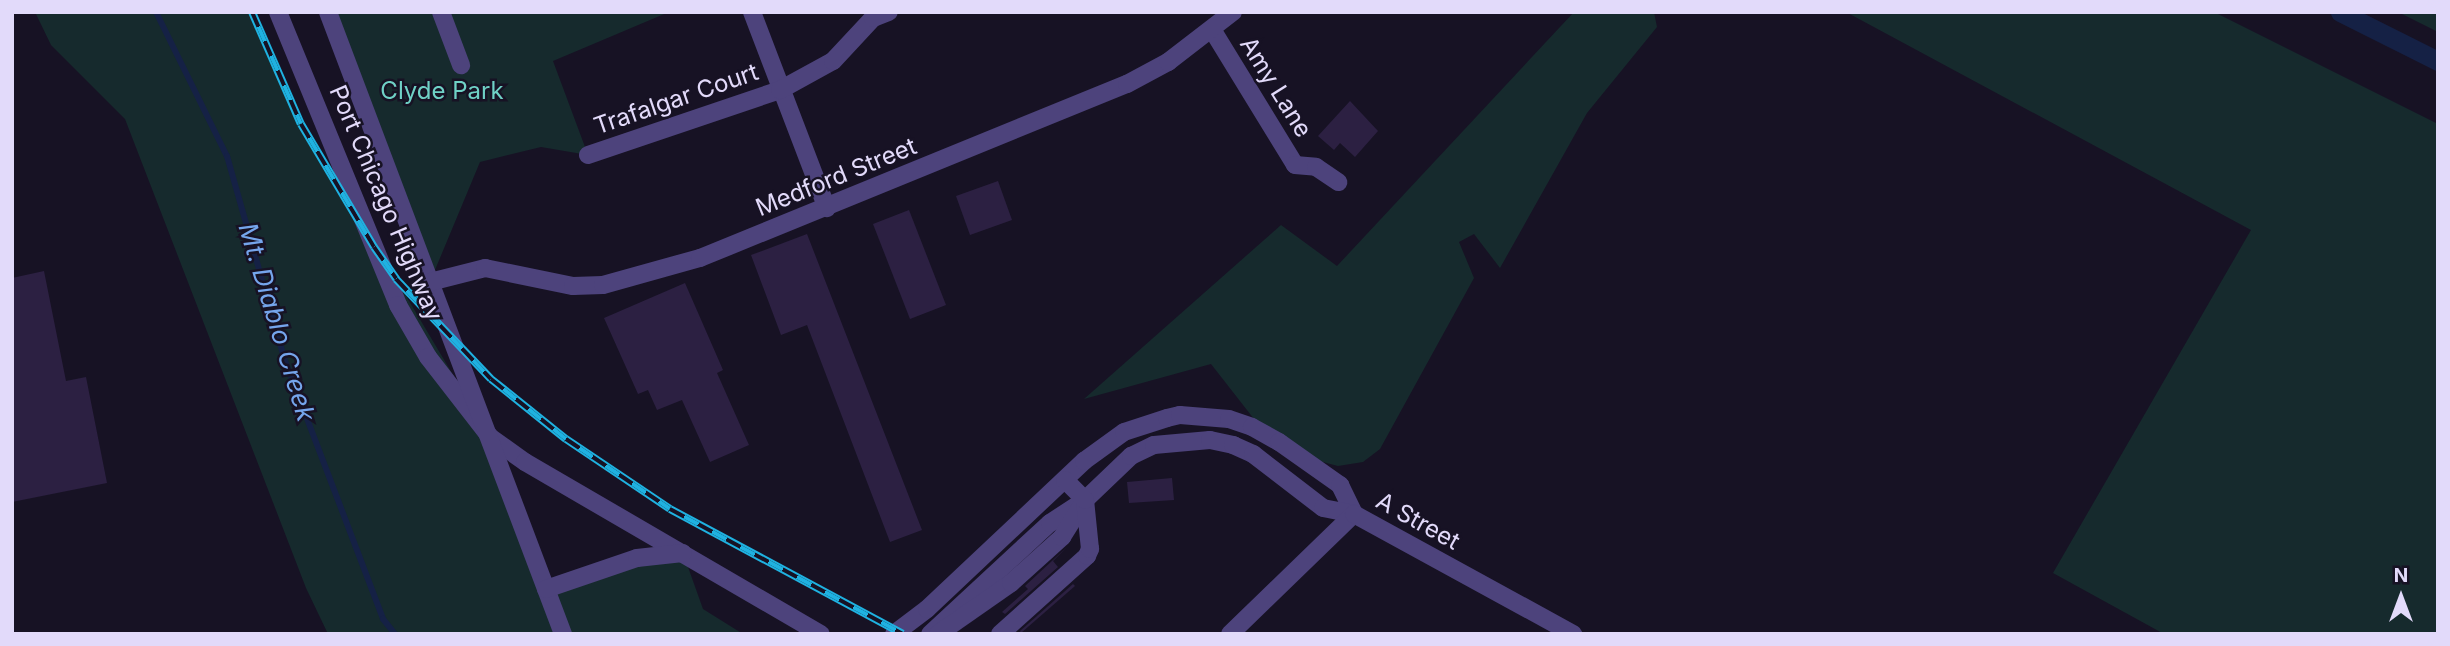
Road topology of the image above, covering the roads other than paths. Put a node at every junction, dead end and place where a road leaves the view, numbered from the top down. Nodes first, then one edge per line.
1 (278, 12) edge
2 (328, 12) edge
3 (441, 12) edge
4 (752, 12) edge
5 (890, 12) edge
6 (1233, 12) edge
7 (1213, 31) junction
8 (461, 65) dead end
9 (780, 90) junction
10 (589, 155) dead end
11 (1338, 182) dead end
12 (827, 208) junction
13 (430, 282) junction
14 (490, 437) junction
15 (1065, 480) junction
16 (1085, 500) junction
17 (1354, 514) junction
18 (683, 553) junction
19 (546, 589) junction
20 (926, 609) junction
21 (946, 629) edge
22 (563, 634) edge
23 (821, 634) edge
24 (894, 634) edge
25 (1000, 634) edge
26 (1230, 634) edge
27 (1573, 634) edge

1 - 14 street, Port Chicago Highway
2 - 13 street, Port Chicago Highway
3 - 8 street
4 - 9 street
5 - 9 street, Trafalgar Court
6 - 7 street, Medford Street
7 - 11 street, Amy Lane
7 - 12 street, Medford Street
9 - 10 street, Trafalgar Court
9 - 12 street
12 - 13 street, Medford Street
13 - 14 street, Port Chicago Highway
14 - 18 street
14 - 19 street, Port Chicago Highway
15 - 16 street
15 - 17 street
15 - 20 street
16 - 17 street
16 - 21 street
16 - 25 street
17 - 26 street, A Street
17 - 27 street, A Street
18 - 19 street
18 - 23 street
19 - 22 street, Port Chicago Highway
20 - 21 street
20 - 24 street

